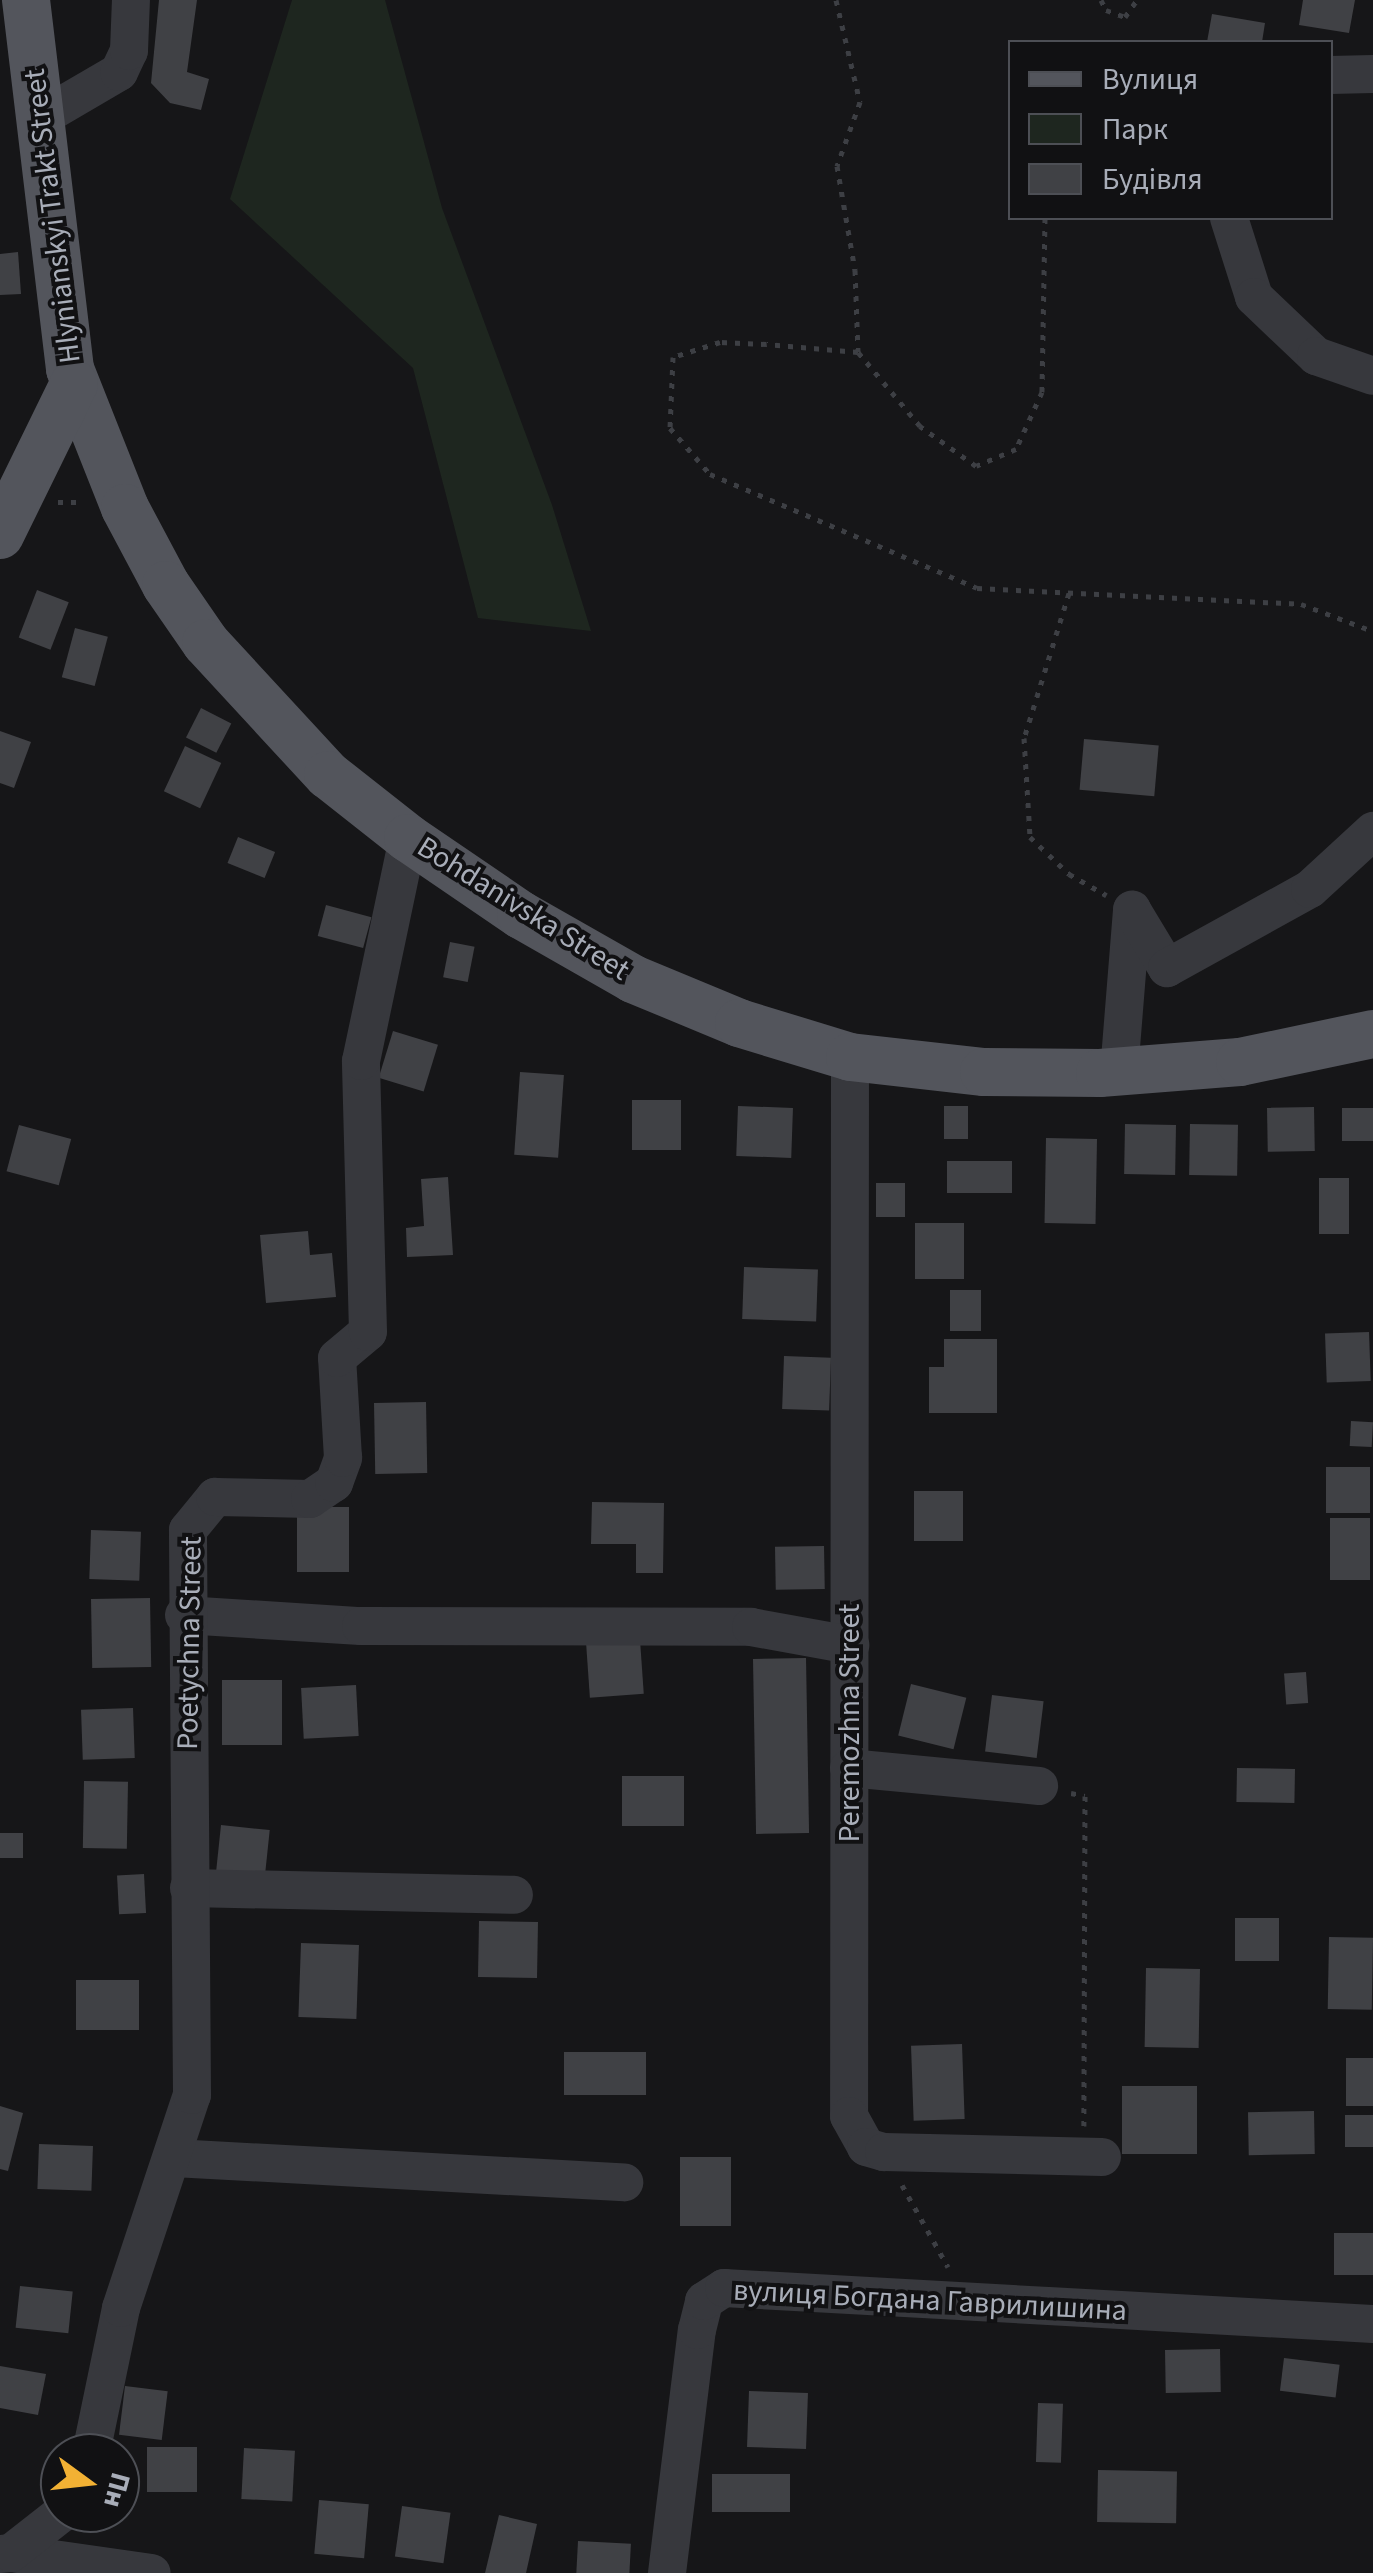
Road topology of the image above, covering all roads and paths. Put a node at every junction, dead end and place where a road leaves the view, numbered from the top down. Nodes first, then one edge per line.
1 (131, 0) edge
2 (836, 0) edge
3 (1101, 0) edge
4 (1137, 0) edge
5 (18, 14) edge
6 (1373, 74) edge
7 (1333, 75) edge
8 (42, 117) junction
9 (1045, 220) edge
10 (1229, 220) edge
11 (858, 352) junction
12 (1373, 376) edge
13 (74, 384) junction
14 (0, 534) edge
15 (1069, 593) junction
16 (1373, 631) edge
17 (1373, 832) edge
18 (408, 838) junction
19 (1132, 910) junction
20 (1373, 1034) edge
21 (850, 1057) junction
22 (1119, 1072) junction
23 (184, 1615) junction
24 (850, 1645) junction
25 (849, 1768) junction
26 (1038, 1786) joint
27 (190, 1888) junction
28 (514, 1895) dead end
29 (884, 2152) junction
30 (1093, 2157) joint
31 (174, 2158) junction
32 (624, 2182) dead end
33 (968, 2302) junction
34 (1373, 2324) edge
35 (95, 2433) edge
36 (40, 2529) edge
37 (6, 2554) edge
38 (152, 2573) edge
39 (667, 2573) edge

1 - 8 street
2 - 11 path
3 - 4 path
5 - 8 main road, Hlynianskyi Trakt Street
6 - 7 street
8 - 13 main road, Hlynianskyi Trakt Street
9 - 11 path
10 - 12 street
11 - 15 path
13 - 14 main road, Hlynianskyi Trakt Street
13 - 18 main road, Bohdanivska Street
15 - 16 path
15 - 19 path
17 - 19 street
18 - 21 main road, Bohdanivska Street
18 - 23 street, Poetychna Street
19 - 22 street
20 - 22 main road, Bohdanivska Street
21 - 22 main road, Bohdanivska Street
21 - 24 street, Peremozhna Street
23 - 24 street
23 - 27 street, Poetychna Street
24 - 25 street, Peremozhna Street
25 - 26 street
25 - 29 street, Peremozhna Street
26 - 30 path
27 - 28 street
27 - 31 street, Poetychna Street
29 - 30 street
29 - 33 path
31 - 32 street
31 - 35 street, Poetychna Street
33 - 34 street, вулиця Богдана Гаврилишина
33 - 39 street, вулиця Богдана Гаврилишина
36 - 37 street
37 - 38 street

